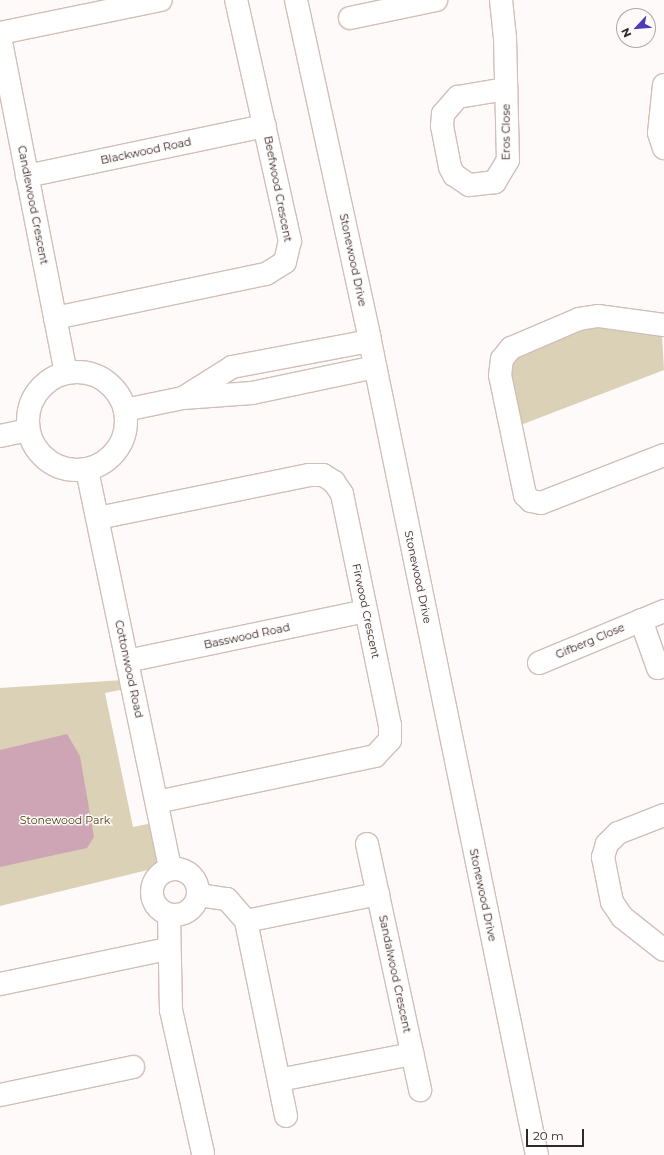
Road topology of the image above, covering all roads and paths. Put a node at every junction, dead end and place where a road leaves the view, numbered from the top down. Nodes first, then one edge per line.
1 (161, 0) edge
2 (236, 0) edge
3 (296, 0) edge
4 (436, 0) edge
5 (501, 0) edge
6 (350, 18) dead end
7 (0, 33) edge
8 (0, 37) edge
9 (664, 85) edge
10 (506, 89) junction
11 (265, 126) junction
12 (664, 148) edge
13 (27, 176) junction
14 (55, 318) junction
15 (664, 325) edge
16 (370, 341) junction
17 (375, 367) junction
18 (66, 373) junction
19 (183, 398) junction
20 (125, 410) junction
21 (28, 430) junction
22 (0, 436) edge
23 (664, 455) edge
24 (87, 470) junction
25 (98, 518) junction
26 (366, 611) junction
27 (664, 611) edge
28 (641, 620) junction
29 (127, 661) junction
30 (539, 662) dead end
31 (658, 668) dead end
32 (156, 802) junction
33 (664, 815) edge
34 (367, 844) dead end
35 (170, 869) junction
36 (378, 894) junction
37 (198, 895) junction
38 (169, 915) junction
39 (246, 922) junction
40 (168, 949) junction
41 (664, 950) edge
42 (0, 984) edge
43 (412, 1054) junction
44 (133, 1067) dead end
45 (278, 1080) junction
46 (420, 1090) dead end
47 (0, 1095) edge
48 (286, 1116) dead end
49 (203, 1154) dead end
50 (537, 1155) edge

1 - 7 street
2 - 11 street, Beefwood Crescent
3 - 16 street, Stonewood Drive
4 - 6 street
5 - 10 street, Eros Close
8 - 13 street, Candlewood Crescent
9 - 12 street
10 - 10 street, Eros Close
11 - 13 street, Blackwood Road
11 - 14 street, Beefwood Crescent
13 - 14 street, Candlewood Crescent
14 - 18 street, Candlewood Crescent
15 - 23 street
16 - 17 street, Stonewood Drive
16 - 19 street
17 - 19 street
17 - 50 street, Stonewood Drive
18 - 20 street
18 - 21 street
19 - 20 street
20 - 24 street
21 - 22 street
21 - 24 street
24 - 25 street, Cottonwood Road
25 - 26 street, Firwood Crescent
25 - 29 street, Cottonwood Road
26 - 29 street, Basswood Road
26 - 32 street, Firwood Crescent
27 - 28 street, Gifberg Close
28 - 30 street, Gifberg Close
28 - 31 street
29 - 32 street, Cottonwood Road
32 - 35 street, Cottonwood Road
33 - 41 street
34 - 36 street, Sandalwood Crescent
35 - 37 street
35 - 38 street
36 - 39 street
36 - 43 street, Sandalwood Crescent
37 - 38 street
37 - 39 street
38 - 40 street
39 - 45 street
40 - 42 street
40 - 49 street
43 - 45 street
43 - 46 street, Sandalwood Crescent
44 - 47 street
45 - 48 street

